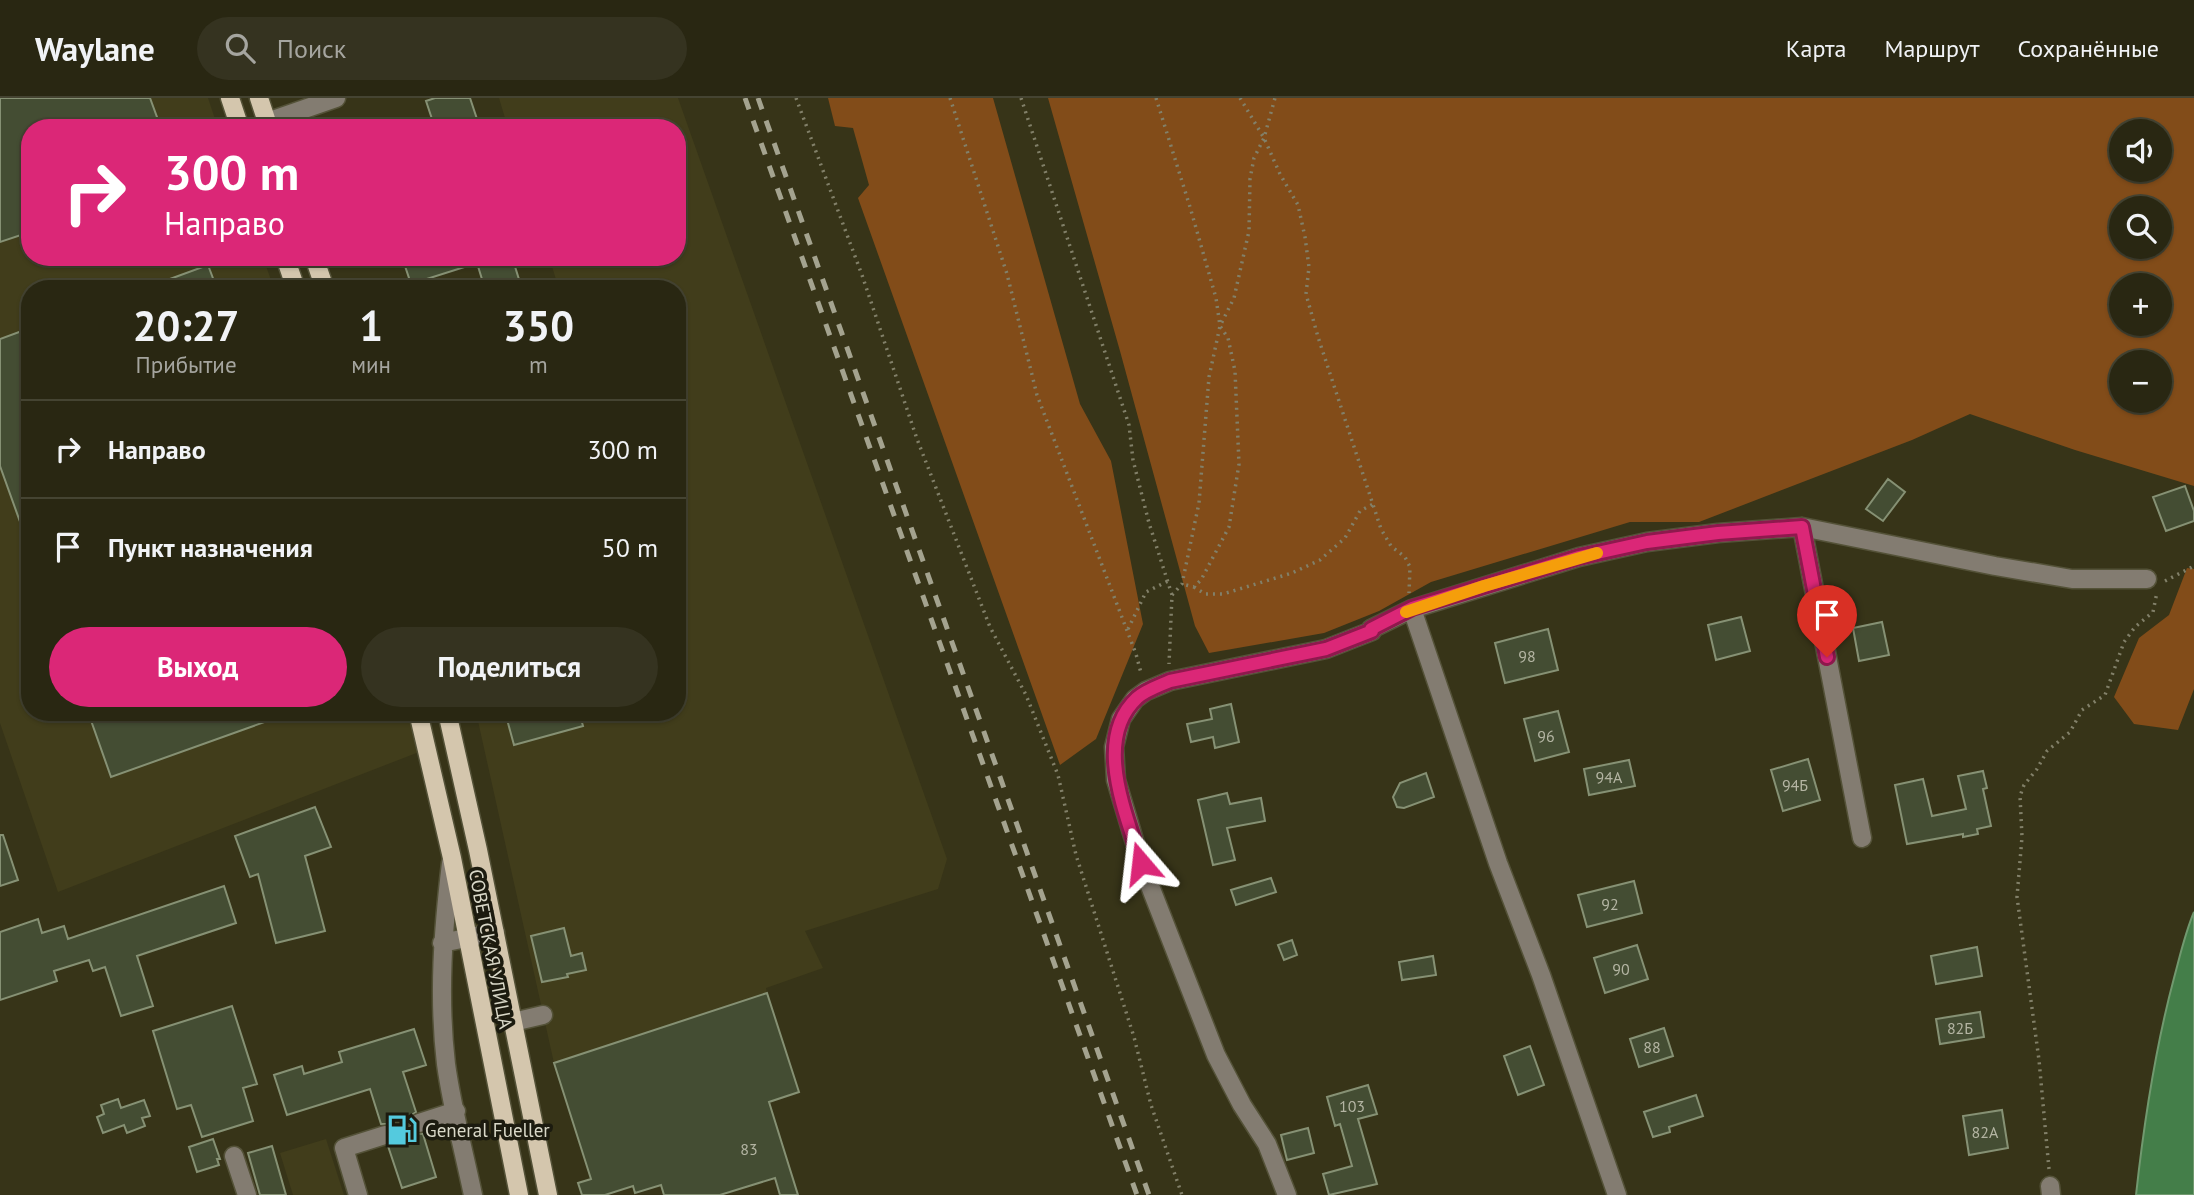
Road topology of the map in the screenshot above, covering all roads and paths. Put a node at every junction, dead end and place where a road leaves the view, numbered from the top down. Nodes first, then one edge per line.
1 (230, 98) edge
2 (259, 98) edge
3 (336, 98) edge
4 (796, 98) edge
5 (950, 98) edge
6 (1021, 98) edge
7 (1156, 98) edge
8 (1242, 98) edge
9 (1275, 98) edge
10 (237, 119) edge
11 (266, 119) edge
12 (283, 119) edge
13 (1264, 138) junction
14 (1220, 326) junction
15 (1373, 504) junction
16 (1802, 527) junction
17 (2194, 566) edge
18 (1168, 580) junction
19 (2152, 582) junction
20 (1182, 583) junction
21 (1194, 587) junction
22 (1172, 595) junction
23 (1412, 608) junction
24 (1127, 631) junction
25 (1170, 681) junction
26 (1146, 691) junction
27 (420, 721) edge
28 (449, 721) edge
29 (1862, 838) dead end
30 (452, 858) junction
31 (495, 932) junction
32 (468, 937) junction
33 (442, 943) junction
34 (543, 1015) dead end
35 (513, 1022) junction
36 (456, 1111) junction
37 (419, 1123) tunnel mouth
38 (384, 1135) tunnel mouth
39 (234, 1156) dead end
40 (2051, 1191) edge
41 (247, 1195) edge
42 (358, 1195) edge
43 (473, 1195) edge
44 (519, 1195) edge
45 (548, 1195) edge
46 (1182, 1195) edge
47 (1287, 1195) edge
48 (1617, 1195) edge

1 - 10 main road
2 - 11 main road
3 - 12 street
4 - 46 path
5 - 24 path
6 - 18 path
7 - 14 path
8 - 13 path
9 - 13 path
13 - 14 path
13 - 15 path
14 - 20 path
14 - 21 path
15 - 21 path
15 - 23 path
16 - 19 street
16 - 23 street
16 - 29 street
17 - 19 path
18 - 22 path
18 - 24 path
19 - 40 path
20 - 21 path
20 - 22 path
22 - 25 path
23 - 25 street
23 - 48 street
24 - 26 path
25 - 26 street
26 - 47 street
27 - 30 main road, СОВЕТСКАЯ УЛИЦА
28 - 31 main road, СОВЕТСКАЯ УЛИЦА
30 - 32 main road, СОВЕТСКАЯ УЛИЦА
30 - 33 street
31 - 32 street
31 - 35 main road, СОВЕТСКАЯ УЛИЦА
32 - 33 street
32 - 44 main road, СОВЕТСКАЯ УЛИЦА
33 - 36 street
34 - 35 street
35 - 45 main road, СОВЕТСКАЯ УЛИЦА
36 - 37 street
36 - 43 street
38 - 42 street
39 - 41 street

